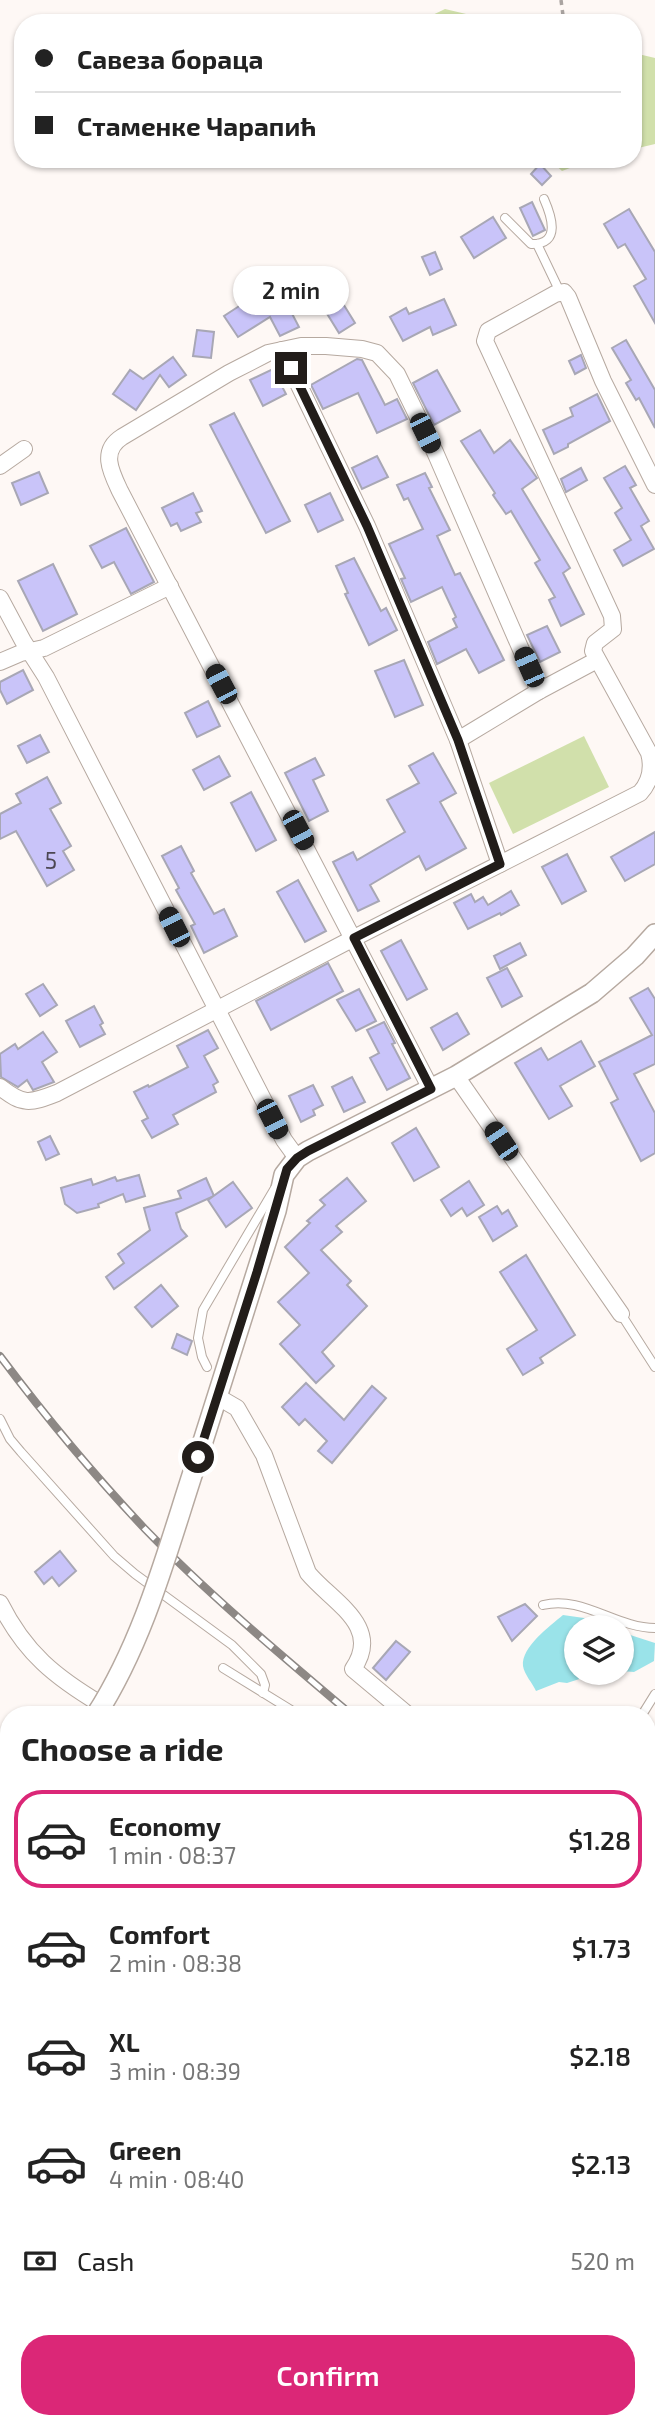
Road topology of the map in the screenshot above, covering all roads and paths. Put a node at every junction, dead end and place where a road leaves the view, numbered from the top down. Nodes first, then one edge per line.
1 (544, 199) dead end
2 (505, 218) dead end
3 (537, 244) junction
4 (564, 295) junction
5 (282, 350) junction
6 (24, 449) dead end
7 (0, 466) edge
8 (655, 485) edge
9 (170, 586) junction
10 (0, 598) edge
11 (31, 652) junction
12 (597, 660) junction
13 (0, 662) edge
14 (539, 691) junction
15 (458, 740) junction
16 (500, 864) junction
17 (655, 934) edge
18 (354, 938) junction
19 (217, 1011) junction
20 (456, 1076) junction
21 (0, 1087) edge
22 (431, 1089) junction
23 (297, 1158) junction
24 (282, 1181) junction
25 (621, 1314) joint
26 (207, 1367) dead end
27 (655, 1367) edge
28 (218, 1397) junction
29 (0, 1419) edge
30 (0, 1603) edge
31 (543, 1605) dead end
32 (655, 1628) edge
33 (223, 1668) dead end
34 (262, 1693) junction
35 (94, 1706) edge
36 (101, 1706) edge
37 (284, 1706) edge
38 (397, 1706) edge

1 - 3 lane
2 - 3 lane
3 - 4 lane
4 - 8 street
4 - 12 street
5 - 9 street
5 - 14 street
5 - 15 street
6 - 7 street
9 - 11 street
9 - 18 street
10 - 11 street
11 - 13 street
11 - 19 street
12 - 14 street
12 - 16 street
14 - 15 street
15 - 16 street
16 - 18 street
17 - 20 street
18 - 19 street
18 - 22 street
19 - 21 street
19 - 23 street
20 - 22 street
20 - 25 street
22 - 23 street
23 - 24 street
24 - 26 lane
24 - 28 street
25 - 27 lane
28 - 36 street, bridge
28 - 38 street
29 - 34 lane
30 - 35 street
31 - 32 lane
33 - 34 lane
34 - 37 lane

